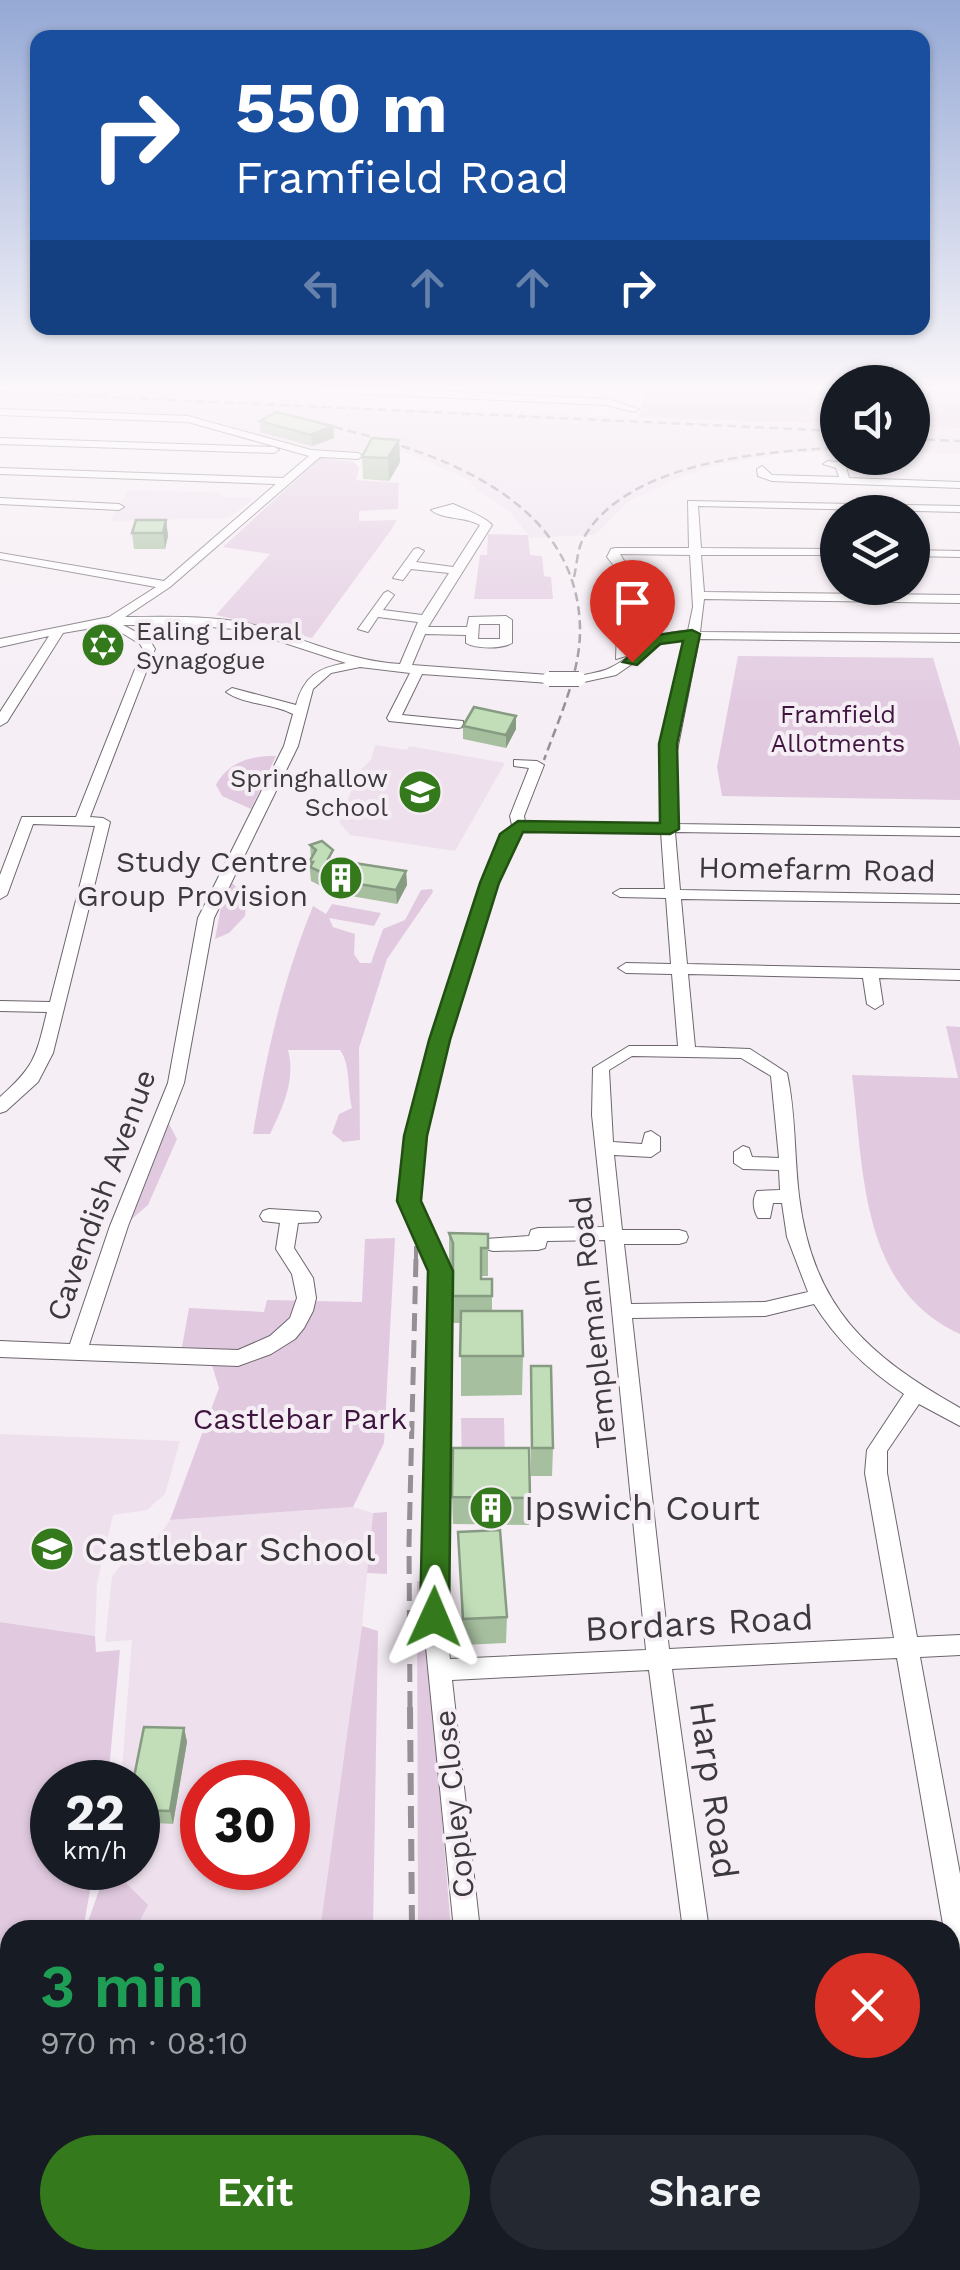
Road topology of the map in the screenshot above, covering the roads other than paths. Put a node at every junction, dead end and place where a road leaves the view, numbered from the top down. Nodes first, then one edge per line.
1 (269, 494) edge
2 (796, 494) edge
3 (0, 502) edge
4 (798, 504) junction
5 (118, 506) dead end
6 (960, 509) edge
7 (455, 512) dead end
8 (694, 549) junction
9 (418, 551) dead end
10 (820, 552) edge
11 (930, 553) edge
12 (960, 554) edge
13 (0, 556) edge
14 (408, 565) junction
15 (457, 571) junction
16 (399, 578) dead end
17 (166, 585) junction
18 (388, 595) dead end
19 (700, 595) junction
20 (960, 599) edge
21 (375, 613) junction
22 (114, 619) junction
23 (422, 624) junction
24 (364, 629) dead end
25 (58, 631) junction
26 (471, 632) dead end
27 (692, 634) junction
28 (960, 638) edge
29 (0, 643) edge
30 (620, 656) dead end
31 (326, 662) junction
32 (411, 671) junction
33 (307, 688) junction
34 (232, 692) dead end
35 (278, 700) junction
36 (299, 712) junction
37 (0, 722) edge
38 (458, 724) dead end
39 (520, 763) dead end
40 (82, 819) junction
41 (518, 826) junction
42 (670, 829) junction
43 (960, 832) edge
44 (620, 893) dead end
45 (0, 894) edge
46 (672, 894) junction
47 (960, 899) edge
48 (626, 968) dead end
49 (679, 970) junction
50 (870, 973) junction
51 (960, 974) edge
52 (875, 1004) dead end
53 (0, 1006) edge
54 (57, 1007) junction
55 (687, 1052) junction
56 (0, 1107) edge
57 (651, 1137) dead end
58 (605, 1148) junction
59 (743, 1152) dead end
60 (788, 1164) junction
61 (790, 1196) junction
62 (764, 1213) dead end
63 (268, 1216) dead end
64 (615, 1235) junction
65 (679, 1236) dead end
66 (493, 1244) edge
67 (818, 1296) junction
68 (622, 1311) junction
69 (0, 1349) edge
70 (77, 1352) junction
71 (915, 1394) junction
72 (960, 1418) edge
73 (960, 1645) edge
74 (907, 1648) junction
75 (659, 1660) junction
76 (441, 1670) junction
77 (466, 1920) edge
78 (695, 1920) edge
79 (956, 1920) edge

1 - 17 street
2 - 4 street
3 - 5 street
4 - 6 street
4 - 8 street
7 - 15 street
8 - 10 street
8 - 19 street
8 - 30 street
9 - 14 street
11 - 12 street
13 - 17 street
14 - 15 street
14 - 16 street
15 - 23 street
17 - 22 street
18 - 21 street
19 - 20 street
19 - 27 street
21 - 23 street
21 - 24 street
22 - 25 street
22 - 31 street
22 - 40 street
23 - 26 street
23 - 32 street
25 - 29 street
25 - 37 street
27 - 28 street
27 - 32 street, bridge
27 - 42 street
31 - 32 street
31 - 33 street, Cavendish Avenue
32 - 38 street
33 - 35 street
33 - 36 street, Cavendish Avenue
34 - 35 street
35 - 36 street
36 - 70 street, Cavendish Avenue
39 - 41 street, Copley Close
40 - 45 street
40 - 54 street
41 - 42 street
41 - 76 street, Copley Close
42 - 43 street
42 - 46 street
44 - 46 street, Homefarm Road
46 - 47 street, Homefarm Road
46 - 49 street
48 - 49 street
49 - 50 street
49 - 55 street
50 - 51 street
50 - 52 street
53 - 54 street
54 - 56 street
55 - 58 street, Templeman Road
55 - 60 street
57 - 58 street
58 - 64 street, Templeman Road
59 - 60 street
60 - 61 street
61 - 62 street
61 - 67 street
63 - 70 street
64 - 65 street
64 - 66 street
64 - 68 street, Templeman Road
67 - 68 street
67 - 71 street
68 - 75 street, Templeman Road
69 - 70 street
71 - 72 street
71 - 74 street
73 - 74 street, Bordars Road
74 - 75 street, Bordars Road
74 - 79 street
75 - 76 street, Bordars Road
75 - 78 street, Harp Road
76 - 77 street, Copley Close

